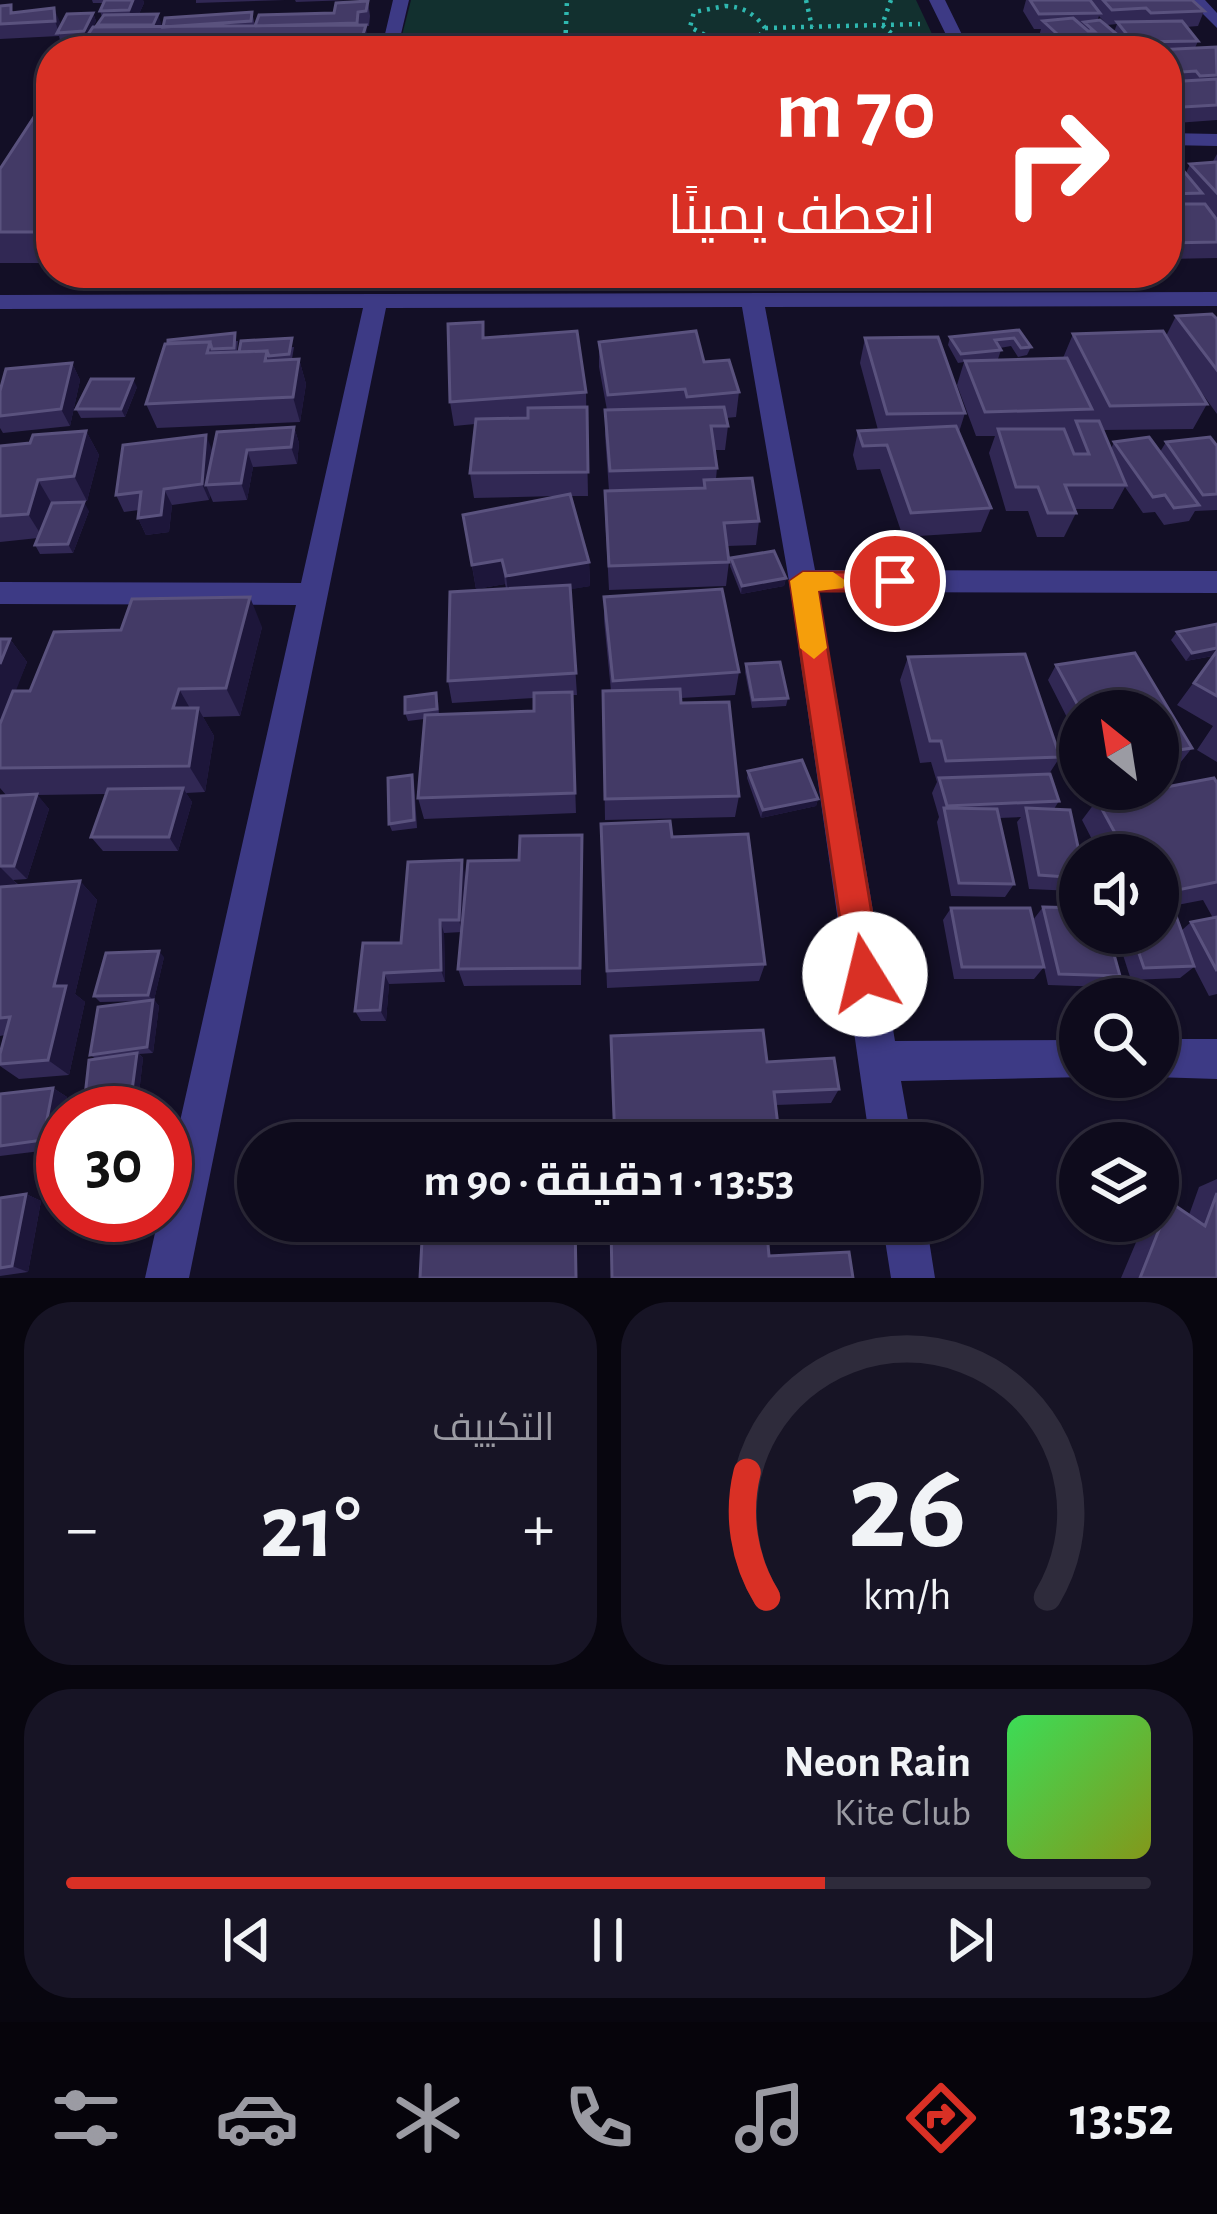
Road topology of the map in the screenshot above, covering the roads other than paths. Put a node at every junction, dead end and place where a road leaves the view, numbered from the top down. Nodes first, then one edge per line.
1 (401, 0) edge
2 (937, 0) edge
3 (1197, 0) edge
4 (1217, 23) edge
5 (392, 36) edge
6 (955, 36) edge
7 (1182, 139) edge
8 (1217, 140) edge
9 (75, 288) edge
10 (329, 288) edge
11 (1082, 288) edge
12 (1217, 299) edge
13 (752, 300) junction
14 (1088, 300) junction
15 (326, 301) junction
16 (376, 301) junction
17 (0, 302) edge
18 (66, 302) junction
19 (803, 581) junction
20 (1217, 582) edge
21 (0, 593) edge
22 (314, 594) junction
23 (1179, 1059) edge
24 (1217, 1059) edge
25 (1059, 1060) edge
26 (878, 1061) junction
27 (888, 1122) edge
28 (907, 1242) edge
29 (167, 1278) edge
30 (913, 1278) edge

1 - 5 street
2 - 6 street
3 - 4 street
7 - 8 street
9 - 18 street
10 - 15 street
11 - 14 street
12 - 14 street
13 - 14 street
13 - 16 street
13 - 19 street
15 - 16 street
15 - 18 street
16 - 22 street
17 - 18 street
19 - 20 street
19 - 26 street
21 - 22 street
22 - 29 street
23 - 24 street
25 - 26 street
26 - 27 street
28 - 30 street

